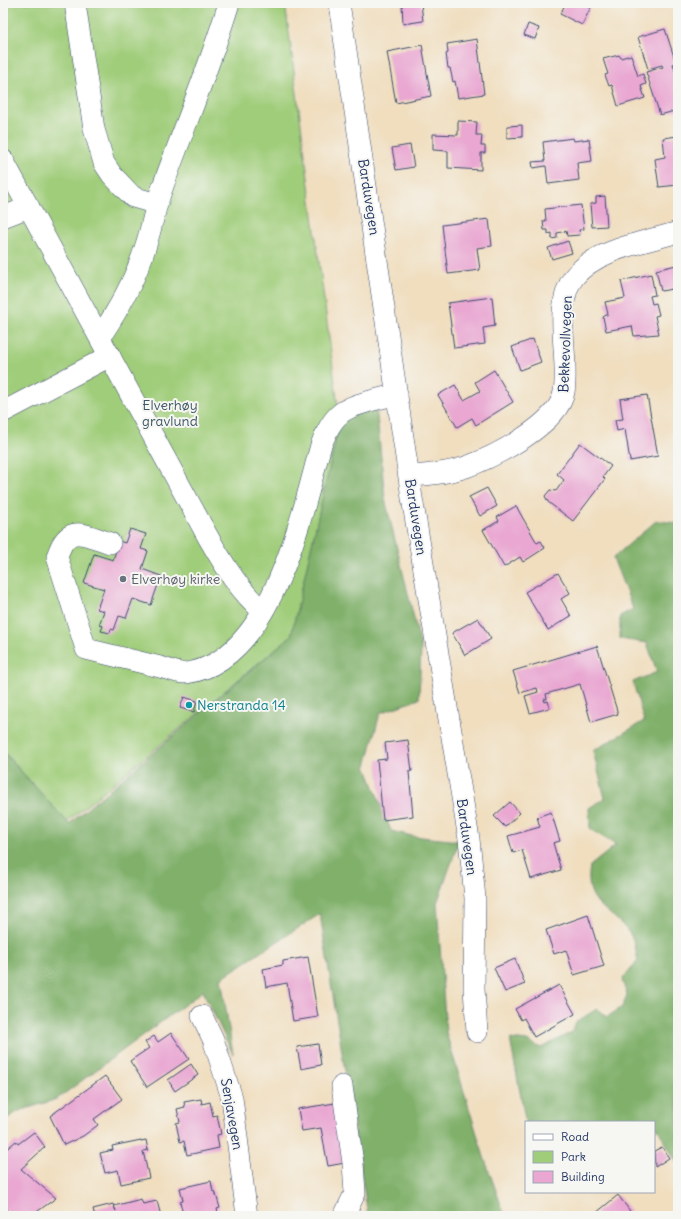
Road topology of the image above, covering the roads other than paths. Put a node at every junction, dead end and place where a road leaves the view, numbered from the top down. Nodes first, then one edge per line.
1 (75, 3) edge
2 (229, 3) edge
3 (339, 3) edge
4 (3, 160) edge
5 (157, 204) junction
6 (29, 207) junction
7 (3, 217) edge
8 (678, 232) edge
9 (100, 337) junction
10 (110, 356) junction
11 (397, 394) junction
12 (3, 412) edge
13 (410, 476) junction
14 (110, 542) dead end
15 (263, 611) junction
16 (202, 1016) dead end
17 (477, 1032) dead end
18 (342, 1086) dead end
19 (247, 1216) edge
20 (344, 1216) edge

1 - 5 street
2 - 5 street
3 - 11 street, Barduvegen
4 - 6 street
5 - 9 street
6 - 7 street
6 - 9 street
8 - 13 street, Bekkevollvegen
9 - 10 street
10 - 12 street
10 - 15 street
11 - 13 street, Barduvegen
11 - 15 street
13 - 17 street, Barduvegen
14 - 15 street
16 - 19 street, Senjavegen
18 - 20 street

